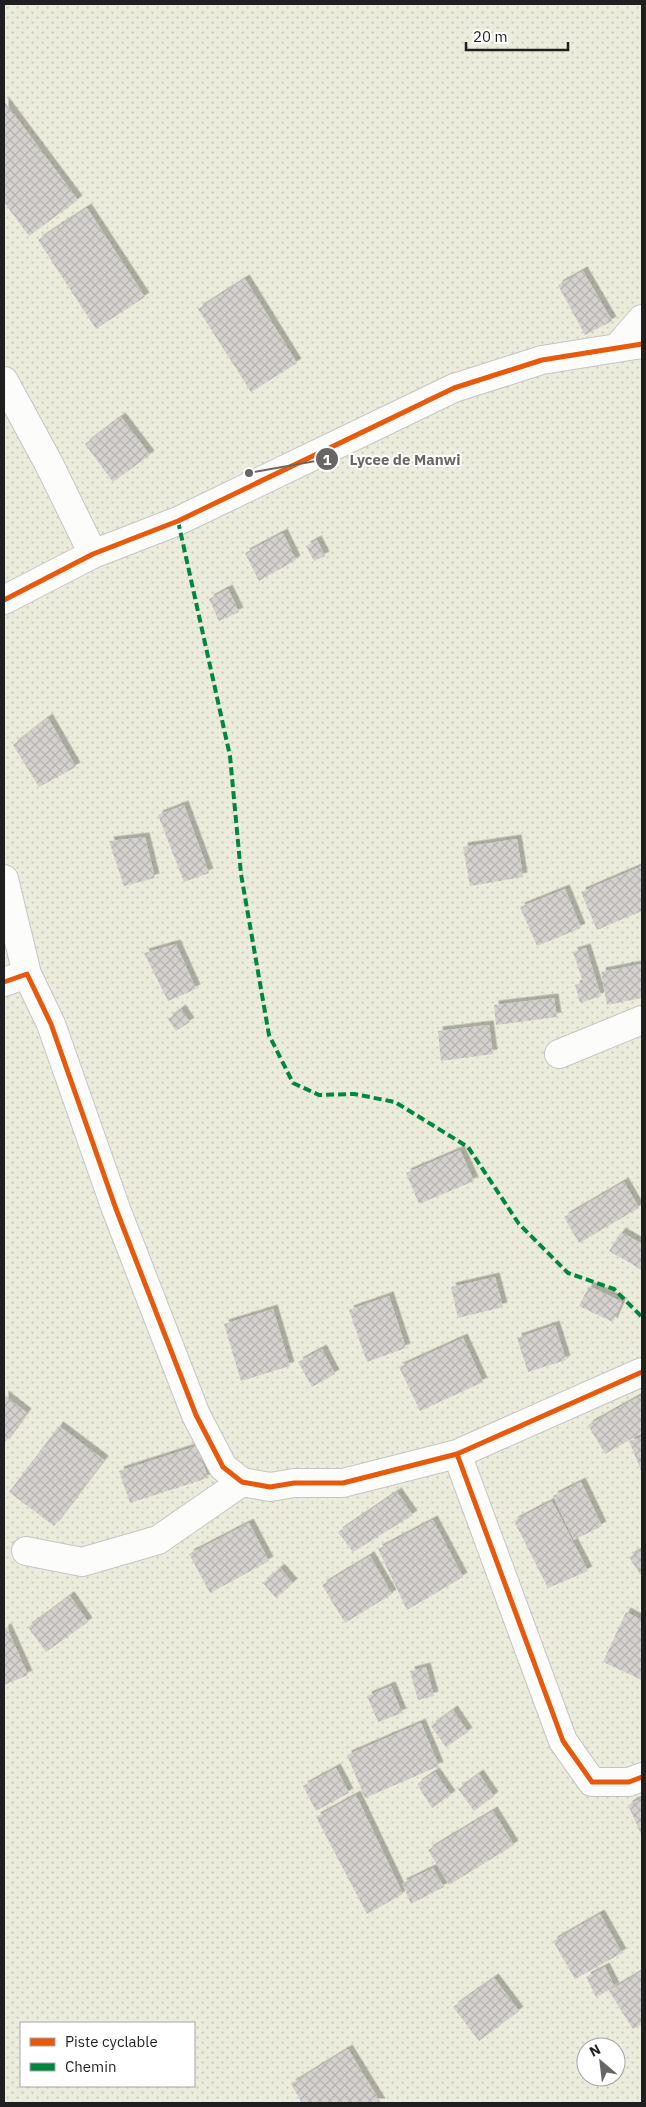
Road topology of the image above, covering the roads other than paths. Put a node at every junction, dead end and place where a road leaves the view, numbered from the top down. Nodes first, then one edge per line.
1 (642, 319) edge
2 (630, 346) edge
3 (4, 382) edge
4 (93, 554) junction
5 (4, 600) edge
6 (4, 879) edge
7 (15, 978) edge
8 (642, 1020) edge
9 (559, 1054) dead end
10 (642, 1372) edge
11 (457, 1454) junction
12 (242, 1482) junction
13 (26, 1551) dead end
14 (642, 1778) edge

1 - 2 street
2 - 4 street
3 - 4 street
4 - 5 street
6 - 7 street
7 - 12 street
8 - 9 street
10 - 11 street
11 - 12 street
11 - 14 street
12 - 13 street

